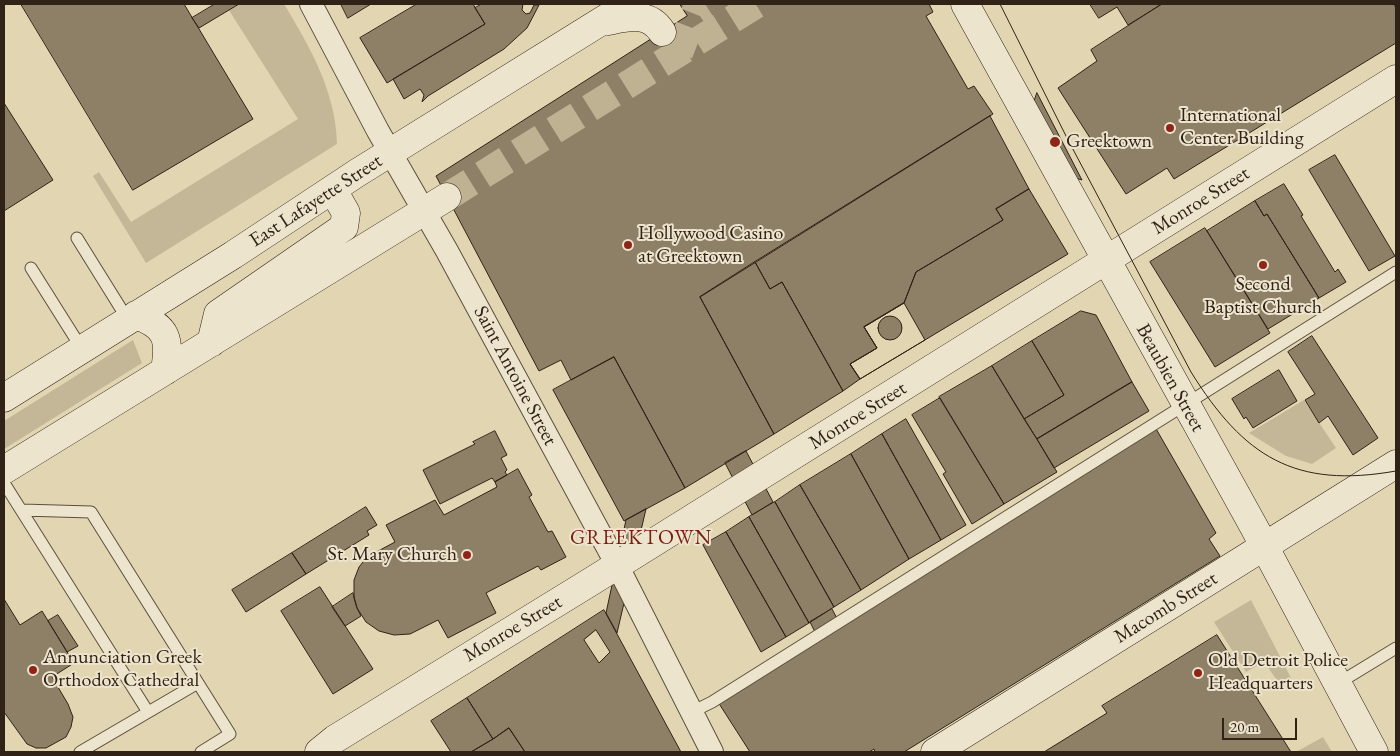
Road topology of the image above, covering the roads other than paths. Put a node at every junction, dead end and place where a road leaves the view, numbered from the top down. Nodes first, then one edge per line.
1 (311, 4) edge
2 (629, 4) edge
3 (965, 4) edge
4 (600, 22) junction
5 (662, 32) dead end
6 (1396, 79) edge
7 (390, 152) junction
8 (333, 190) junction
9 (436, 204) junction
10 (77, 238) dead end
11 (1106, 262) junction
12 (31, 268) dead end
13 (1396, 272) edge
14 (132, 317) junction
15 (211, 343) junction
16 (82, 349) junction
17 (165, 371) junction
18 (4, 398) edge
19 (1185, 404) junction
20 (1396, 464) edge
21 (4, 470) edge
22 (4, 484) edge
23 (22, 510) junction
24 (1264, 547) junction
25 (617, 565) junction
26 (1396, 648) edge
27 (198, 684) junction
28 (1338, 684) junction
29 (148, 712) junction
30 (692, 712) junction
31 (80, 752) edge
32 (201, 752) edge
33 (319, 752) edge
34 (712, 752) edge
35 (935, 752) edge
36 (1374, 752) edge

1 - 7 street, Saint Antoine Street
2 - 4 street, East Lafayette Street
3 - 11 street, Beaubien Street
4 - 5 street
4 - 7 street, East Lafayette Street
6 - 11 street, Monroe Street
7 - 8 street, East Lafayette Street
7 - 9 street, Saint Antoine Street
8 - 14 street, East Lafayette Street
8 - 15 street
9 - 15 street
9 - 25 street, Saint Antoine Street
10 - 14 lane
11 - 19 street, Beaubien Street
11 - 25 street, Monroe Street
12 - 16 lane
13 - 19 lane
14 - 16 street, East Lafayette Street
14 - 17 street
15 - 17 street
16 - 18 street, East Lafayette Street
17 - 21 street
19 - 24 street, Beaubien Street
19 - 30 lane
20 - 24 street, Macomb Street
22 - 23 lane
23 - 27 lane
23 - 29 lane
24 - 28 street, Beaubien Street
24 - 35 street, Macomb Street
25 - 30 street, Saint Antoine Street
25 - 33 street, Monroe Street
26 - 28 lane
27 - 29 lane
27 - 32 lane
28 - 36 street, Beaubien Street
29 - 31 lane
30 - 34 street, Saint Antoine Street

